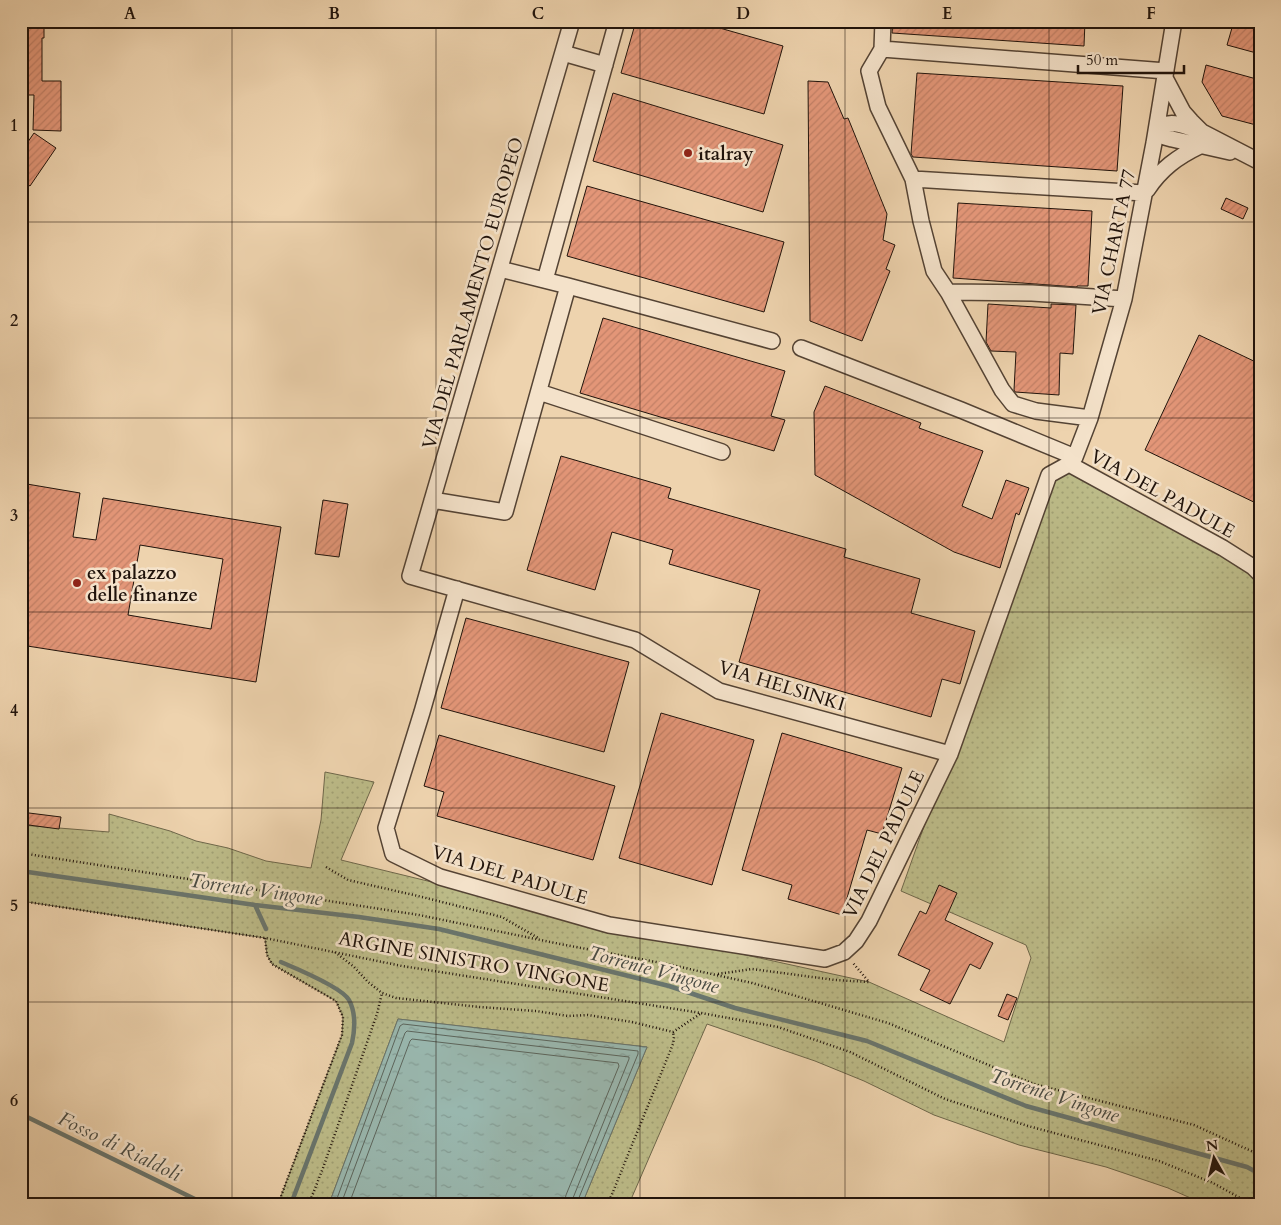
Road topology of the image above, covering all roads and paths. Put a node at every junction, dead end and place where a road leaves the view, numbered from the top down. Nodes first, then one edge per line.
1 (572, 21) edge
2 (617, 21) edge
3 (883, 21) edge
4 (1174, 21) edge
5 (882, 49) junction
6 (563, 52) junction
7 (605, 65) junction
8 (1165, 75) junction
9 (1156, 131) junction
10 (1201, 139) junction
11 (1254, 159) edge
12 (913, 179) junction
13 (1144, 193) junction
14 (500, 269) junction
15 (545, 280) junction
16 (568, 286) junction
17 (948, 292) junction
18 (1124, 299) junction
19 (772, 341) dead end
20 (801, 348) dead end
21 (539, 392) junction
22 (1090, 418) junction
23 (722, 452) dead end
24 (1072, 461) junction
25 (432, 500) junction
26 (1260, 574) edge
27 (410, 576) joint
28 (457, 589) junction
29 (950, 754) junction
30 (21, 853) edge
31 (326, 867) dead end
32 (21, 901) edge
33 (265, 938) junction
34 (540, 940) junction
35 (334, 952) junction
36 (844, 952) junction
37 (716, 975) junction
38 (382, 992) junction
39 (701, 1013) junction
40 (673, 1032) junction
41 (1260, 1155) edge
42 (278, 1204) edge
43 (309, 1204) edge
44 (608, 1204) edge
45 (1251, 1204) edge

1 - 6 street, VIA DEL PARLAMENTO EUROPEO
2 - 7 street
3 - 5 street
4 - 8 street, VIA CHARTA 77
5 - 8 street
5 - 12 street
6 - 7 street
6 - 14 street, VIA DEL PARLAMENTO EUROPEO
7 - 15 street
8 - 9 street, VIA CHARTA 77
8 - 10 street
9 - 10 street
9 - 13 street, VIA CHARTA 77
10 - 11 street
10 - 13 street
12 - 13 street
12 - 17 street
13 - 18 street, VIA CHARTA 77
14 - 15 street
14 - 25 street, VIA DEL PARLAMENTO EUROPEO
15 - 16 street
16 - 19 street
16 - 21 street
17 - 18 street
17 - 22 street
18 - 22 street, VIA CHARTA 77
20 - 24 street
21 - 23 street
21 - 25 street
22 - 24 street, VIA CHARTA 77
24 - 26 street, VIA DEL PADULE
24 - 29 street, VIA DEL PADULE
25 - 27 street, VIA DEL PARLAMENTO EUROPEO
27 - 28 street, VIA HELSINKI
28 - 29 street, VIA HELSINKI
28 - 36 street, VIA DEL PADULE
29 - 36 street, VIA DEL PADULE
30 - 34 path
31 - 34 path
32 - 33 path, ARGINE SINISTRO VINGONE
33 - 35 path, ARGINE SINISTRO VINGONE
33 - 42 path
34 - 37 path
35 - 38 path
35 - 39 path, ARGINE SINISTRO VINGONE
36 - 37 path
37 - 41 path
38 - 40 path
38 - 43 path
39 - 40 path
39 - 45 path, ARGINE SINISTRO VINGONE
40 - 44 path

